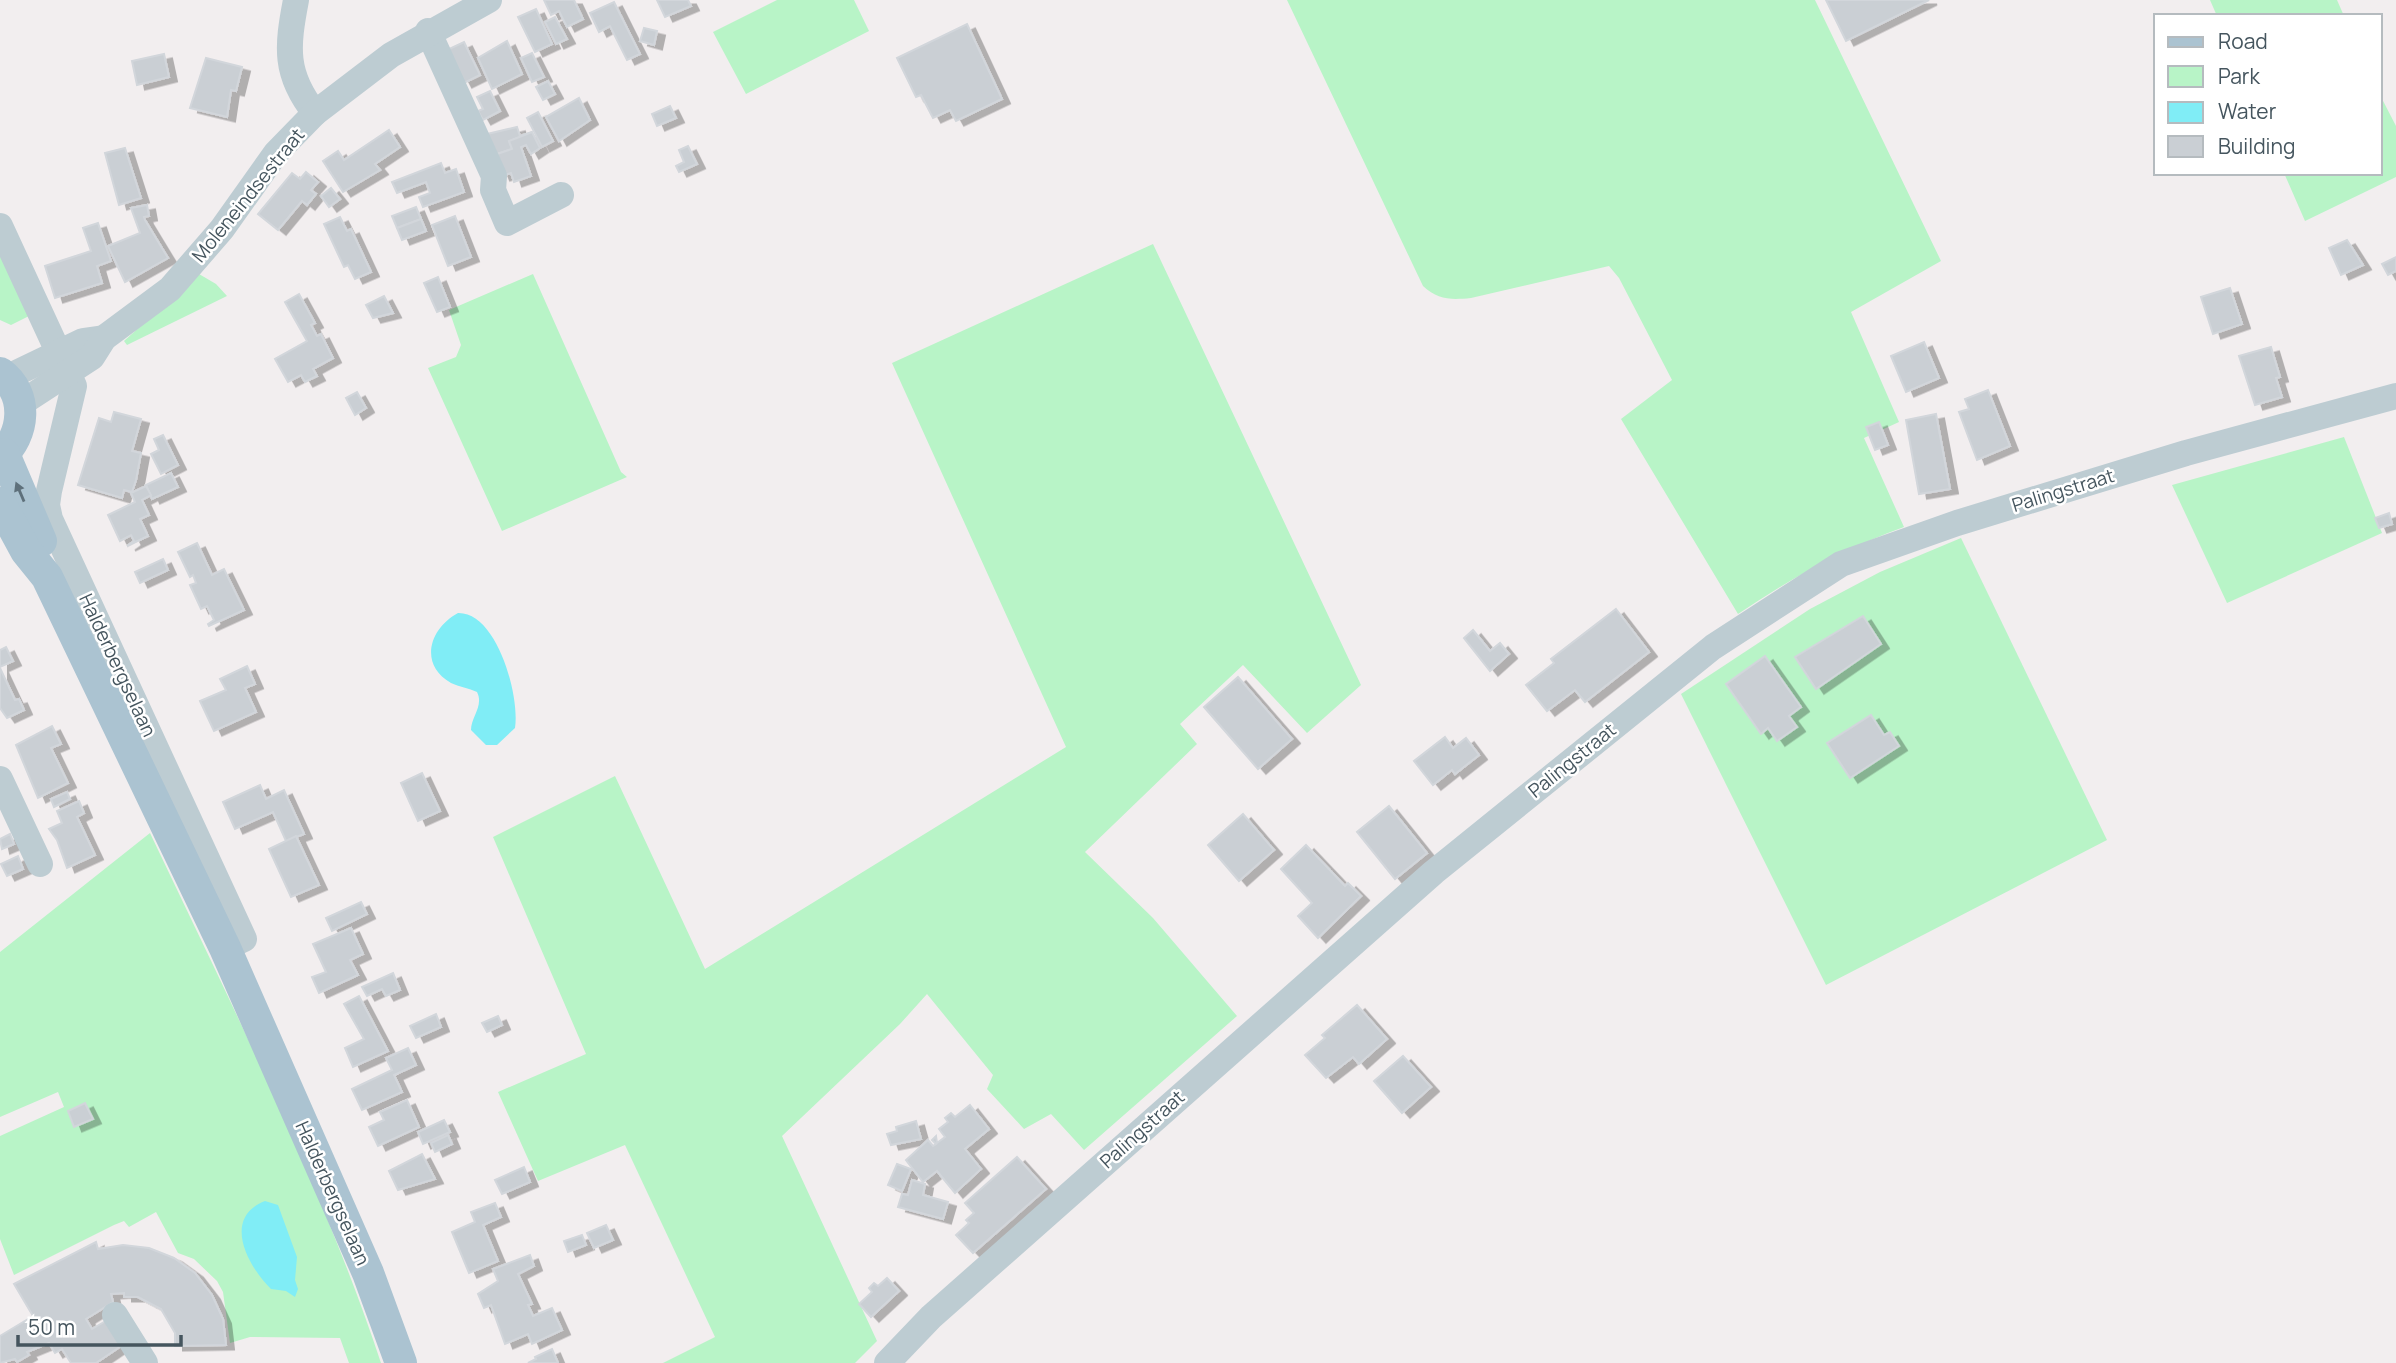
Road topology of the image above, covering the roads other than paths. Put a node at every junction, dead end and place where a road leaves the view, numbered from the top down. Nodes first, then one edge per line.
1 (296, 0) edge
2 (489, 0) edge
3 (429, 31) junction
4 (315, 113) junction
5 (561, 195) dead end
6 (0, 226) edge
7 (65, 362) junction
8 (9, 385) edge
9 (2396, 396) edge
10 (2, 456) edge
11 (0, 503) edge
12 (47, 577) junction
13 (0, 779) edge
14 (40, 864) dead end
15 (225, 948) junction
16 (115, 1315) dead end
17 (145, 1363) edge
18 (401, 1363) edge
19 (887, 1363) edge

1 - 4 street
2 - 3 street, Moleneindsestraat
3 - 4 street, Moleneindsestraat
3 - 5 street
4 - 7 street, Moleneindsestraat
6 - 7 street
7 - 8 street, Moleneindsestraat
7 - 15 street, Halderbergselaan
8 - 10 main road
9 - 19 street, Palingstraat
12 -> 10 main road, Halderbergselaan
11 - 12 main road, Halderbergselaan
12 - 15 main road, Halderbergselaan
13 - 14 street
15 - 18 main road, Halderbergselaan
16 - 17 street

